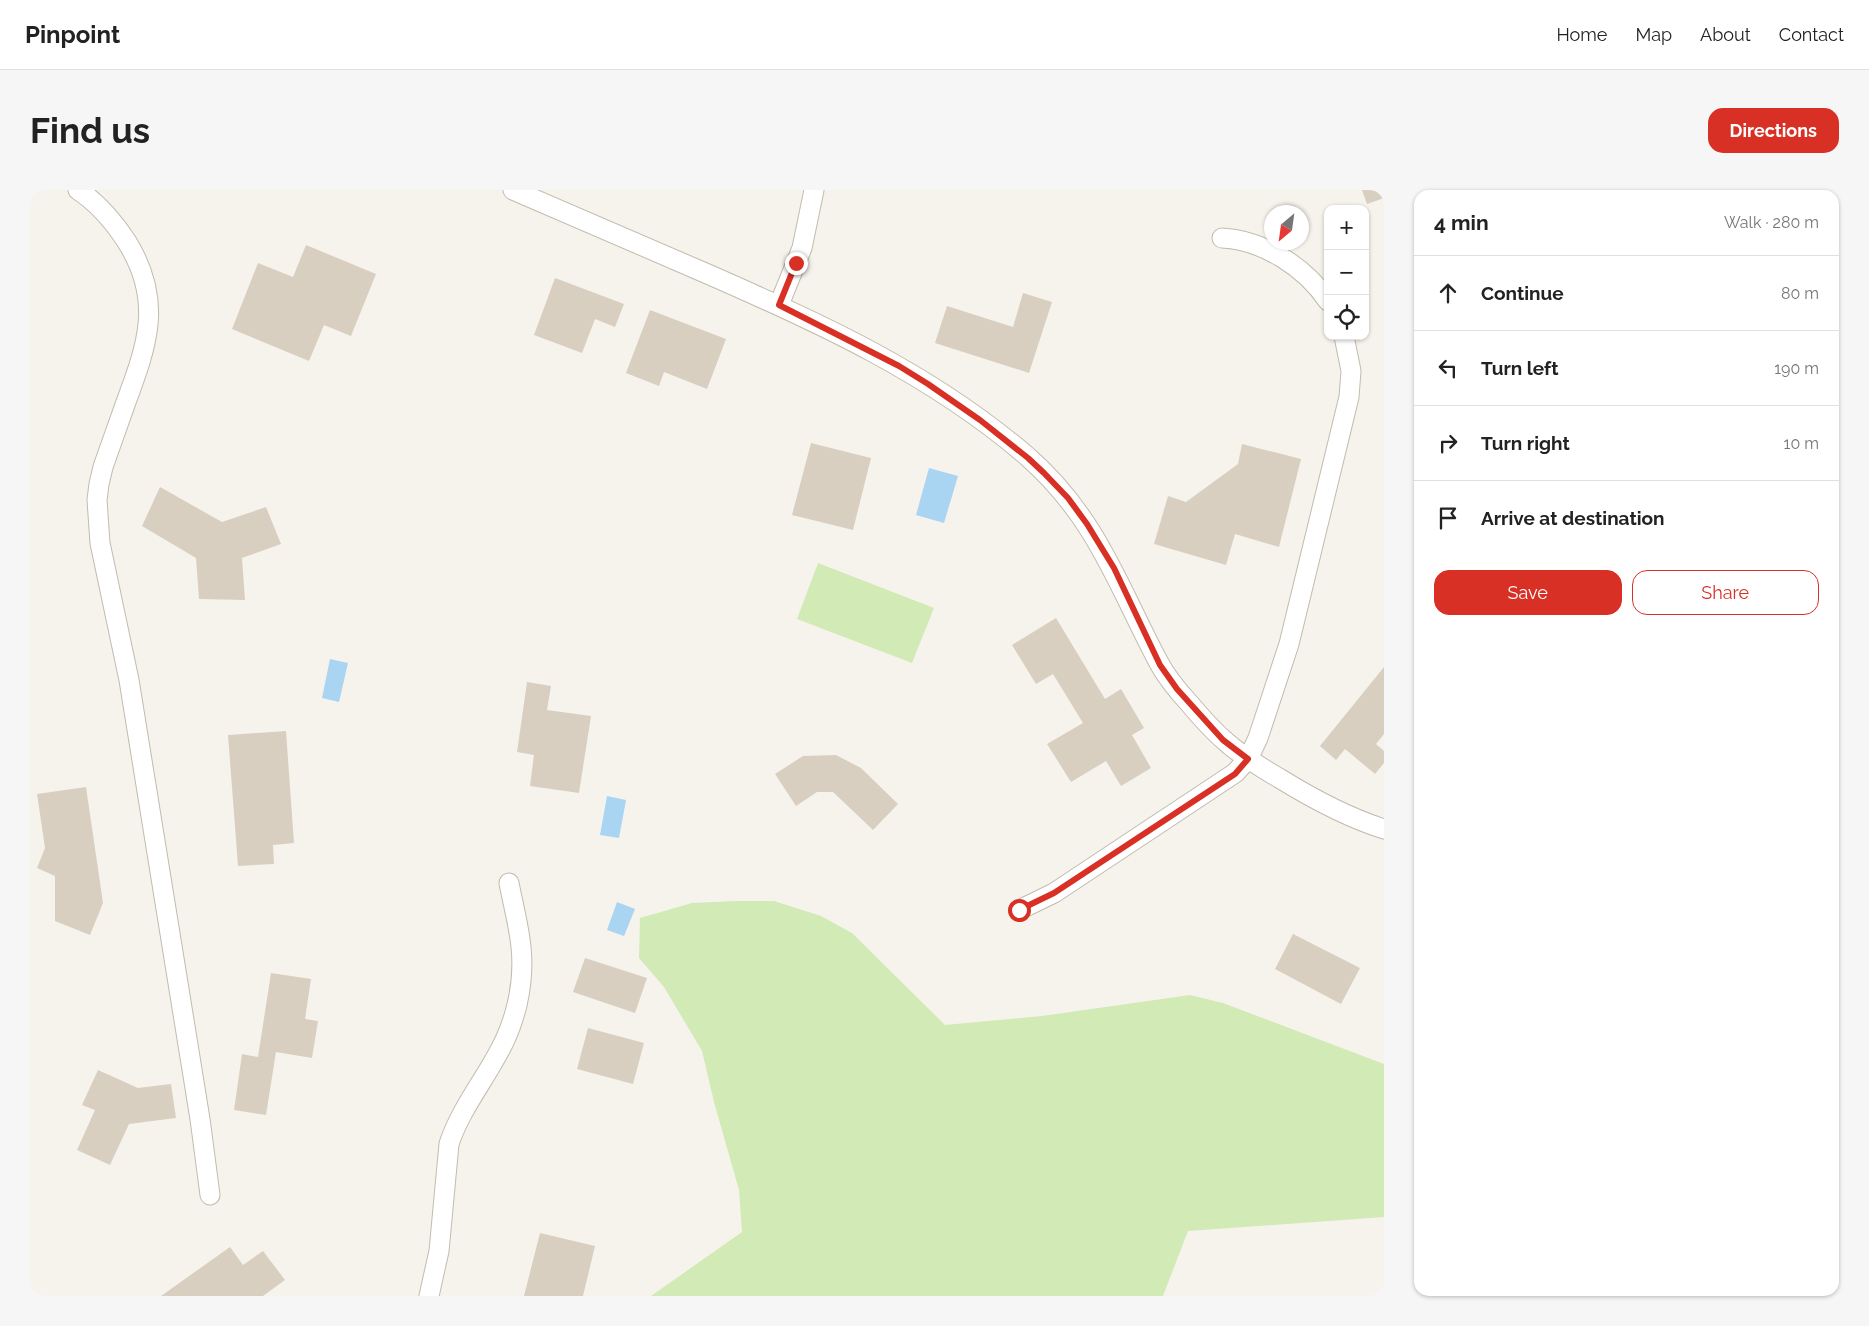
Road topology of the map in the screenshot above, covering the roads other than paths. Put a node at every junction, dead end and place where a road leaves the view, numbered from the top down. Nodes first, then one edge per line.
1 (78, 190) edge
2 (513, 190) edge
3 (814, 190) edge
4 (1222, 238) dead end
5 (1324, 296) edge
6 (779, 305) junction
7 (1345, 340) edge
8 (1248, 759) junction
9 (1384, 830) edge
10 (510, 884) dead end
11 (1019, 910) dead end
12 (210, 1195) dead end
13 (429, 1296) edge

1 - 12 street
2 - 6 street
3 - 6 street
4 - 5 street
6 - 8 street
7 - 8 street
8 - 9 street
8 - 11 street
10 - 13 street

